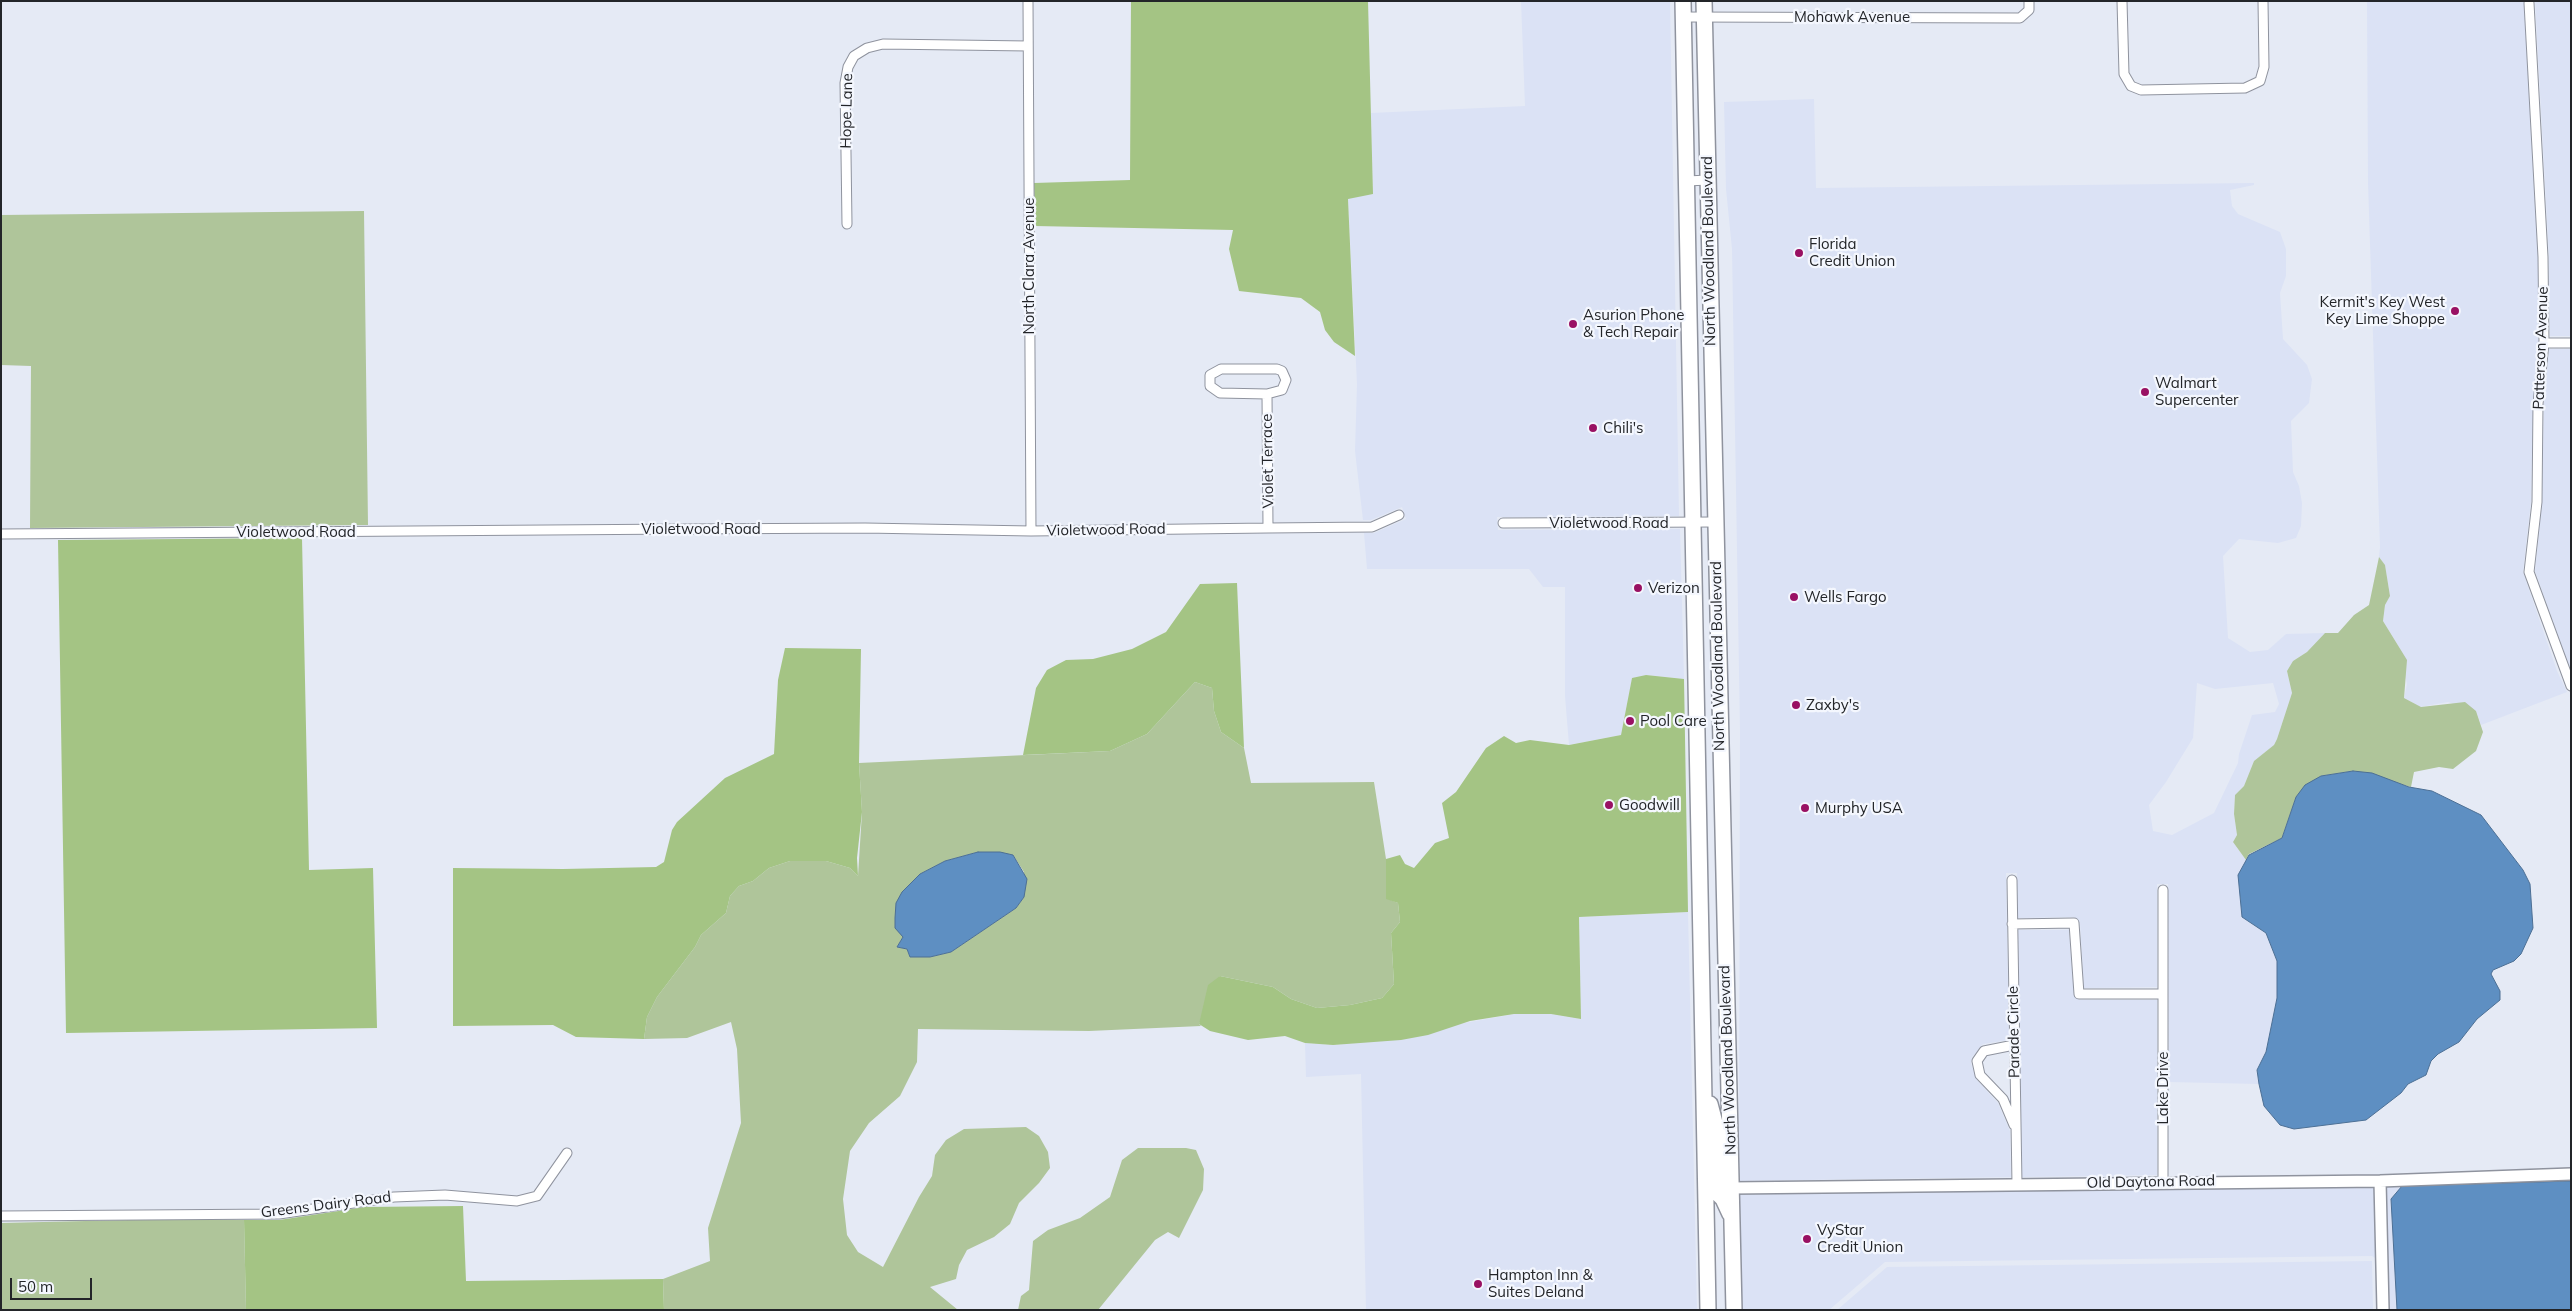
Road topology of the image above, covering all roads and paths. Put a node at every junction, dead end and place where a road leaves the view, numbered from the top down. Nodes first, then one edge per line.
1 (1028, 1) edge
2 (1683, 1) edge
3 (1704, 1) edge
4 (2028, 1) edge
5 (2122, 1) edge
6 (2263, 1) edge
7 (2529, 3) dead end
8 (1684, 17) junction
9 (1704, 17) junction
10 (1028, 46) junction
11 (1708, 180) junction
12 (1687, 181) junction
13 (847, 224) dead end
14 (2544, 343) junction
15 (2571, 343) edge
16 (1267, 394) junction
17 (1398, 515) dead end
18 (1695, 522) junction
19 (1715, 522) junction
20 (1503, 523) dead end
21 (1268, 528) junction
22 (1031, 531) junction
23 (1, 534) edge
24 (2571, 686) edge
25 (1700, 810) junction
26 (1722, 855) junction
27 (1700, 861) junction
28 (2012, 880) dead end
29 (2163, 890) dead end
30 (1722, 891) junction
31 (2012, 924) junction
32 (2163, 994) junction
33 (2014, 1046) junction
34 (1703, 1076) junction
35 (2016, 1129) junction
36 (567, 1153) dead end
37 (2571, 1174) edge
38 (2380, 1181) junction
39 (1706, 1182) junction
40 (2163, 1182) junction
41 (2017, 1184) junction
42 (1731, 1188) junction
43 (1, 1216) edge
44 (1732, 1218) junction
45 (1708, 1309) edge
46 (1734, 1310) edge
47 (2384, 1310) edge

1 - 10 street, North Clara Avenue
2 - 8 main road, North Woodland Boulevard
3 - 9 main road, North Woodland Boulevard
4 - 9 street, Mohawk Avenue
5 - 6 street
7 - 14 street, Patterson Avenue
8 - 9 street, Mohawk Avenue
8 - 12 main road, North Woodland Boulevard
9 - 11 main road, North Woodland Boulevard
10 - 13 street, Hope Lane
10 - 22 street, North Clara Avenue
11 - 12 street
11 - 19 main road, North Woodland Boulevard
12 - 18 main road, North Woodland Boulevard
14 - 15 street
14 - 24 street, Patterson Avenue
16 - 16 street, Violet Terrace
16 - 21 street, Violet Terrace
17 - 21 street, Violetwood Road
18 - 19 street, Violetwood Road
18 - 20 street, Violetwood Road
18 - 25 main road, North Woodland Boulevard
19 - 26 main road, North Woodland Boulevard
21 - 22 street, Violetwood Road
22 - 23 street, Violetwood Road
25 - 26 main road
25 - 27 main road, North Woodland Boulevard
26 - 30 main road, North Woodland Boulevard
27 - 30 main road
27 - 34 main road, North Woodland Boulevard
28 - 31 street, Parade Circle
29 - 32 street, Lake Drive
30 - 42 main road, North Woodland Boulevard
31 - 32 street
31 - 33 street, Parade Circle
32 - 40 street, Lake Drive
33 - 35 street, Parade Circle
33 - 35 street
34 - 39 main road, North Woodland Boulevard
34 - 42 main road
35 - 41 street, Parade Circle
36 - 43 street, Greens Dairy Road
37 - 38 street, Old Daytona Road
38 - 40 street, Old Daytona Road
38 - 47 street
39 - 44 main road
39 - 45 main road, North Woodland Boulevard
40 - 41 street, Old Daytona Road
41 - 42 street, Old Daytona Road
42 - 44 main road, North Woodland Boulevard
44 - 46 main road, North Woodland Boulevard

